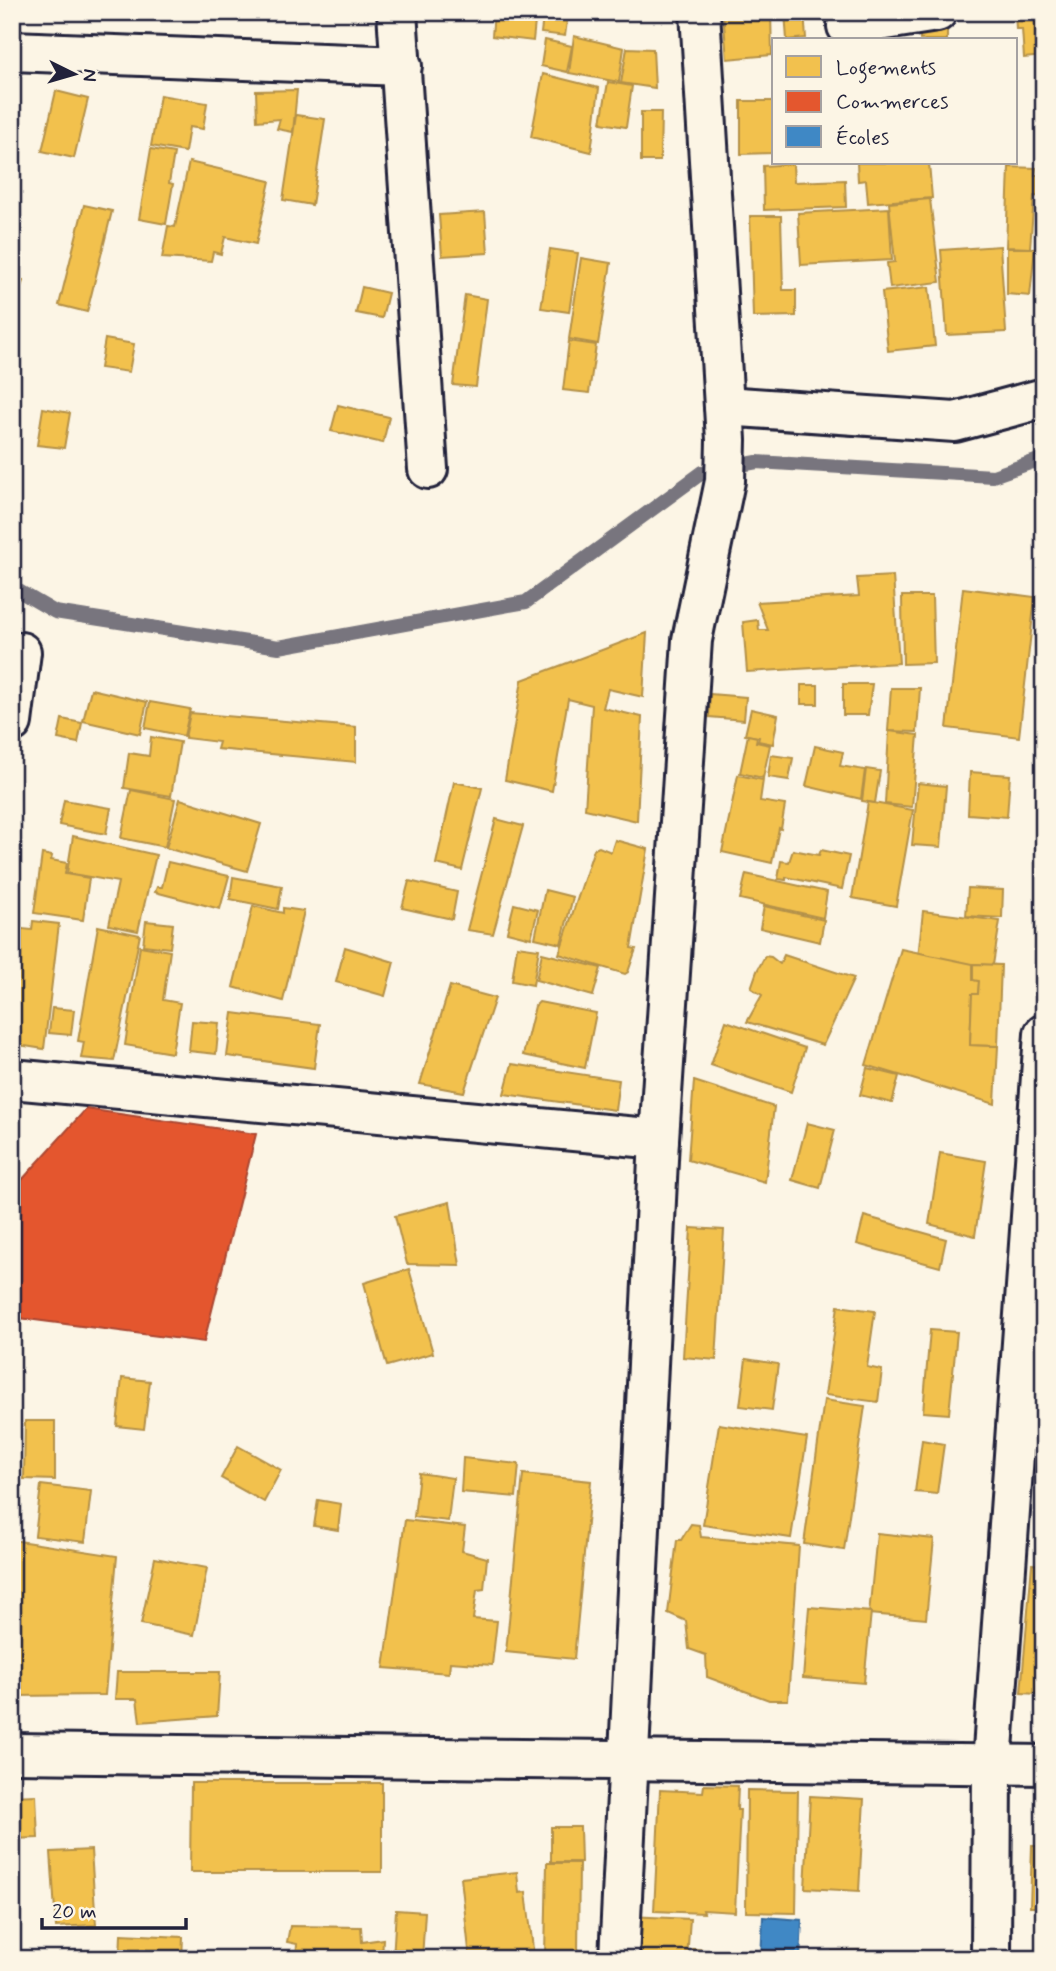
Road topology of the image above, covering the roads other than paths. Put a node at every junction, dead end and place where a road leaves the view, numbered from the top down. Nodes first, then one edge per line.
1 (397, 12) edge
2 (700, 12) edge
3 (937, 12) edge
4 (847, 26) dead end
5 (12, 51) edge
6 (402, 66) junction
7 (1044, 398) edge
8 (725, 423) junction
9 (428, 469) dead end
10 (21, 652) dead end
11 (12, 722) edge
12 (1044, 1034) edge
13 (12, 1079) edge
14 (1041, 1106) edge
15 (659, 1139) junction
16 (1032, 1379) edge
17 (12, 1752) edge
18 (629, 1759) junction
19 (992, 1764) junction
20 (1044, 1765) edge
21 (619, 1959) edge
22 (991, 1959) edge

1 - 6 street
2 - 8 street
3 - 4 street
5 - 6 street
6 - 9 street
7 - 8 street
8 - 15 street
10 - 11 street
12 - 14 street
13 - 15 street
14 - 16 street
15 - 18 street
16 - 19 street
17 - 18 street
18 - 19 street
18 - 21 street
19 - 20 street
19 - 22 street

